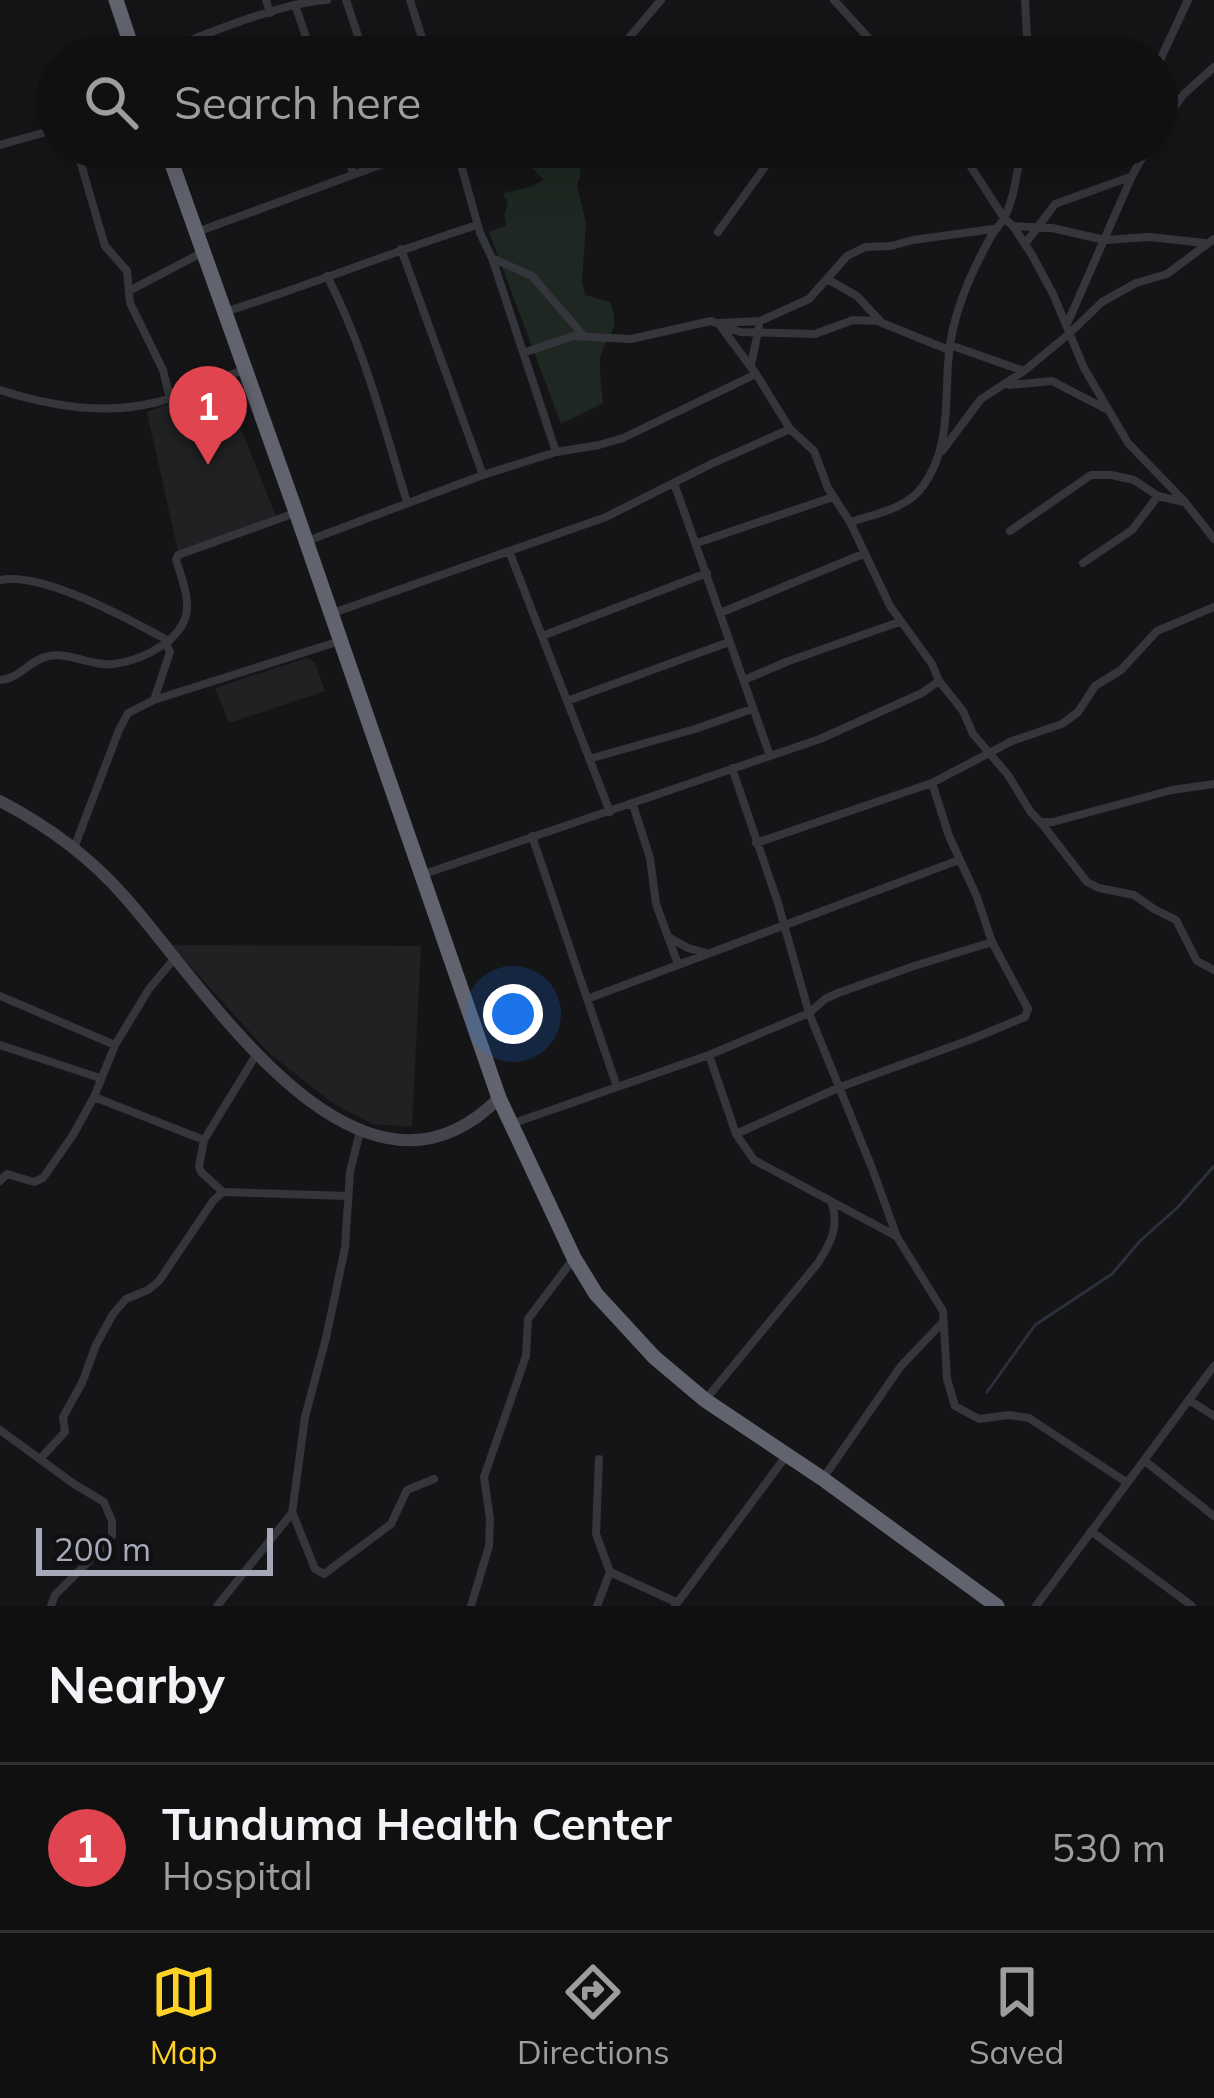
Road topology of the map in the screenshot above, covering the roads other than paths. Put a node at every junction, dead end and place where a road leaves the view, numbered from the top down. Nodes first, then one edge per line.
1 (116, 0) edge
2 (266, 0) edge
3 (327, 0) edge
4 (346, 0) edge
5 (410, 0) edge
6 (662, 0) edge
7 (834, 0) edge
8 (1025, 0) edge
9 (1188, 0) edge
10 (296, 5) junction
11 (270, 13) junction
12 (128, 36) edge
13 (205, 36) edge
14 (306, 36) edge
15 (358, 36) edge
16 (421, 36) edge
17 (630, 36) edge
18 (867, 36) edge
19 (1027, 36) edge
20 (1171, 36) edge
21 (1214, 67) edge
22 (1178, 103) edge
23 (0, 128) edge
24 (36, 135) edge
25 (2, 144) edge
26 (82, 168) edge
27 (174, 168) edge
28 (351, 168) edge
29 (363, 168) edge
30 (462, 168) edge
31 (763, 168) edge
32 (972, 168) edge
33 (1017, 168) edge
34 (1136, 168) edge
35 (353, 173) junction
36 (1132, 176) junction
37 (1004, 218) junction
38 (477, 225) junction
39 (1013, 226) junction
40 (1035, 227) junction
41 (995, 229) junction
42 (197, 232) junction
43 (718, 232) dead end
44 (1105, 239) junction
45 (1210, 241) edge
46 (1025, 244) junction
47 (400, 249) junction
48 (204, 251) junction
49 (492, 258) junction
50 (327, 276) junction
51 (827, 279) junction
52 (129, 291) junction
53 (225, 312) junction
54 (879, 321) junction
55 (719, 324) junction
56 (759, 325) junction
57 (1068, 329) junction
58 (583, 335) junction
59 (949, 348) junction
60 (523, 353) junction
61 (245, 369) junction
62 (753, 370) junction
63 (1024, 371) junction
64 (1003, 386) junction
65 (0, 391) edge
66 (170, 398) junction
67 (1108, 410) junction
68 (790, 429) junction
69 (556, 452) junction
70 (938, 457) junction
71 (483, 476) junction
72 (674, 483) junction
73 (833, 496) junction
74 (1158, 496) junction
75 (407, 502) junction
76 (1185, 502) junction
77 (296, 512) junction
78 (850, 522) junction
79 (1010, 531) dead end
80 (1214, 539) edge
81 (306, 542) junction
82 (697, 543) junction
83 (509, 551) junction
84 (863, 554) junction
85 (1083, 562) dead end
86 (707, 573) junction
87 (0, 580) edge
88 (1214, 607) edge
89 (720, 613) junction
90 (330, 614) junction
91 (899, 622) junction
92 (542, 636) junction
93 (340, 641) junction
94 (729, 642) junction
95 (168, 643) junction
96 (0, 680) edge
97 (744, 680) junction
98 (939, 681) junction
99 (154, 700) junction
100 (567, 701) junction
101 (752, 709) junction
102 (987, 754) junction
103 (770, 756) junction
104 (589, 759) junction
105 (732, 768) junction
106 (932, 783) junction
107 (1214, 784) edge
108 (0, 801) edge
109 (633, 805) junction
110 (610, 812) junction
111 (1040, 822) junction
112 (532, 836) junction
113 (756, 843) junction
114 (74, 848) junction
115 (959, 860) junction
116 (423, 874) junction
117 (785, 926) junction
118 (670, 938) junction
119 (992, 942) junction
120 (707, 953) junction
121 (175, 957) junction
122 (678, 964) junction
123 (1214, 970) edge
124 (0, 996) edge
125 (587, 999) junction
126 (809, 1013) junction
127 (0, 1045) edge
128 (115, 1045) junction
129 (256, 1055) junction
130 (709, 1055) junction
131 (100, 1078) junction
132 (617, 1087) junction
133 (840, 1087) junction
134 (94, 1097) junction
135 (499, 1098) junction
136 (512, 1124) junction
137 (360, 1131) junction
138 (736, 1134) junction
139 (204, 1141) junction
140 (2, 1175) edge
141 (223, 1192) junction
142 (348, 1196) junction
143 (832, 1204) junction
144 (897, 1237) junction
145 (574, 1258) junction
146 (943, 1322) junction
147 (1214, 1366) edge
148 (705, 1400) junction
149 (1189, 1400) junction
150 (1214, 1416) edge
151 (0, 1430) edge
152 (788, 1454) junction
153 (40, 1459) junction
154 (599, 1459) dead end
155 (1145, 1461) junction
156 (823, 1479) junction
157 (434, 1480) dead end
158 (1126, 1481) junction
159 (292, 1513) junction
160 (1214, 1516) edge
161 (1091, 1531) junction
162 (610, 1571) junction
163 (676, 1604) edge
164 (51, 1606) edge
165 (217, 1606) edge
166 (471, 1606) edge
167 (597, 1606) edge
168 (997, 1606) edge
169 (1036, 1606) edge
170 (1192, 1606) edge

1 - 12 highway
2 - 11 street
3 - 10 street
4 - 15 street
5 - 16 street
6 - 17 street
7 - 18 street
8 - 19 street
9 - 20 street
10 - 11 street
10 - 14 street
11 - 13 street
21 - 22 street
23 - 25 street
24 - 25 street
26 - 52 street
27 - 42 highway
28 - 35 street
29 - 35 street
30 - 38 street
31 - 43 street
32 - 37 street
33 - 37 street
34 - 36 street
35 - 42 street
36 - 40 street
36 - 44 street
37 - 39 street
37 - 41 street
38 - 47 street
38 - 49 street
39 - 40 street
39 - 46 street
40 - 44 street
40 - 46 street
41 - 51 street
41 - 59 street
42 - 48 highway
44 - 45 street
44 - 57 street
45 - 57 street
46 - 57 street
47 - 50 street
47 - 71 street
48 - 52 street
48 - 53 highway
49 - 58 street
49 - 60 street
50 - 53 street
50 - 75 street
51 - 54 street
51 - 56 street
52 - 66 street
53 - 61 highway
54 - 56 street
54 - 59 street
55 - 56 street
55 - 58 street
55 - 62 street
56 - 62 street
57 - 63 street
57 - 67 street
58 - 60 street
59 - 63 street
59 - 70 street
60 - 69 street
61 - 66 street
61 - 77 highway
62 - 68 street
62 - 69 street
63 - 64 street
64 - 67 street
64 - 70 street
65 - 66 street
67 - 76 street
68 - 72 street
68 - 73 street
69 - 71 street
70 - 78 street
71 - 75 street
72 - 82 street
72 - 83 street
73 - 78 street
73 - 82 street
74 - 76 street
74 - 79 street
74 - 85 street
75 - 81 street
76 - 80 street
77 - 81 highway
77 - 95 street
78 - 84 street
81 - 90 highway
82 - 86 street
83 - 90 street
83 - 92 street
84 - 89 street
84 - 91 street
86 - 89 street
86 - 92 street
87 - 95 street
88 - 102 street
89 - 94 street
90 - 93 highway
91 - 97 street
91 - 98 street
92 - 100 street
93 - 99 street
93 - 116 highway
94 - 97 street
94 - 100 street
95 - 96 street
95 - 99 street
97 - 101 street
98 - 102 street
98 - 103 street
99 - 114 street
100 - 104 street
101 - 103 street
101 - 104 street
102 - 106 street
102 - 111 street
103 - 105 street
104 - 110 street
105 - 109 street
105 - 113 street
106 - 113 street
106 - 115 street
107 - 111 street
108 - 114 street
109 - 110 street
109 - 118 street
110 - 112 street
111 - 123 street
112 - 116 street
112 - 125 street
113 - 117 street
114 - 121 street
115 - 117 street
115 - 119 street
116 - 135 highway
117 - 120 street
117 - 126 street
118 - 120 street
118 - 122 street
119 - 126 street
119 - 133 street
120 - 122 street
121 - 128 street
121 - 129 street
122 - 125 street
124 - 128 street
125 - 132 street
126 - 130 street
126 - 133 street
127 - 131 street
128 - 131 street
129 - 137 street
129 - 139 street
130 - 132 street
130 - 138 street
131 - 134 street
132 - 136 street
133 - 138 street
133 - 144 street
134 - 139 street
134 - 140 street
135 - 136 highway
135 - 137 street
136 - 145 highway
137 - 142 street
138 - 143 street
139 - 141 street
141 - 142 street
141 - 153 street
142 - 159 street
143 - 144 street
143 - 148 street
144 - 146 street
145 - 148 highway
145 - 166 street
146 - 156 street
146 - 158 street
147 - 149 street
148 - 152 highway
149 - 150 street
149 - 155 street
151 - 153 street
152 - 156 highway
152 - 163 street
153 - 164 street
154 - 162 street
155 - 158 street
155 - 160 street
156 - 168 highway
157 - 159 street
158 - 161 street
159 - 165 street
161 - 169 street
161 - 170 street
162 - 163 street
162 - 167 street

